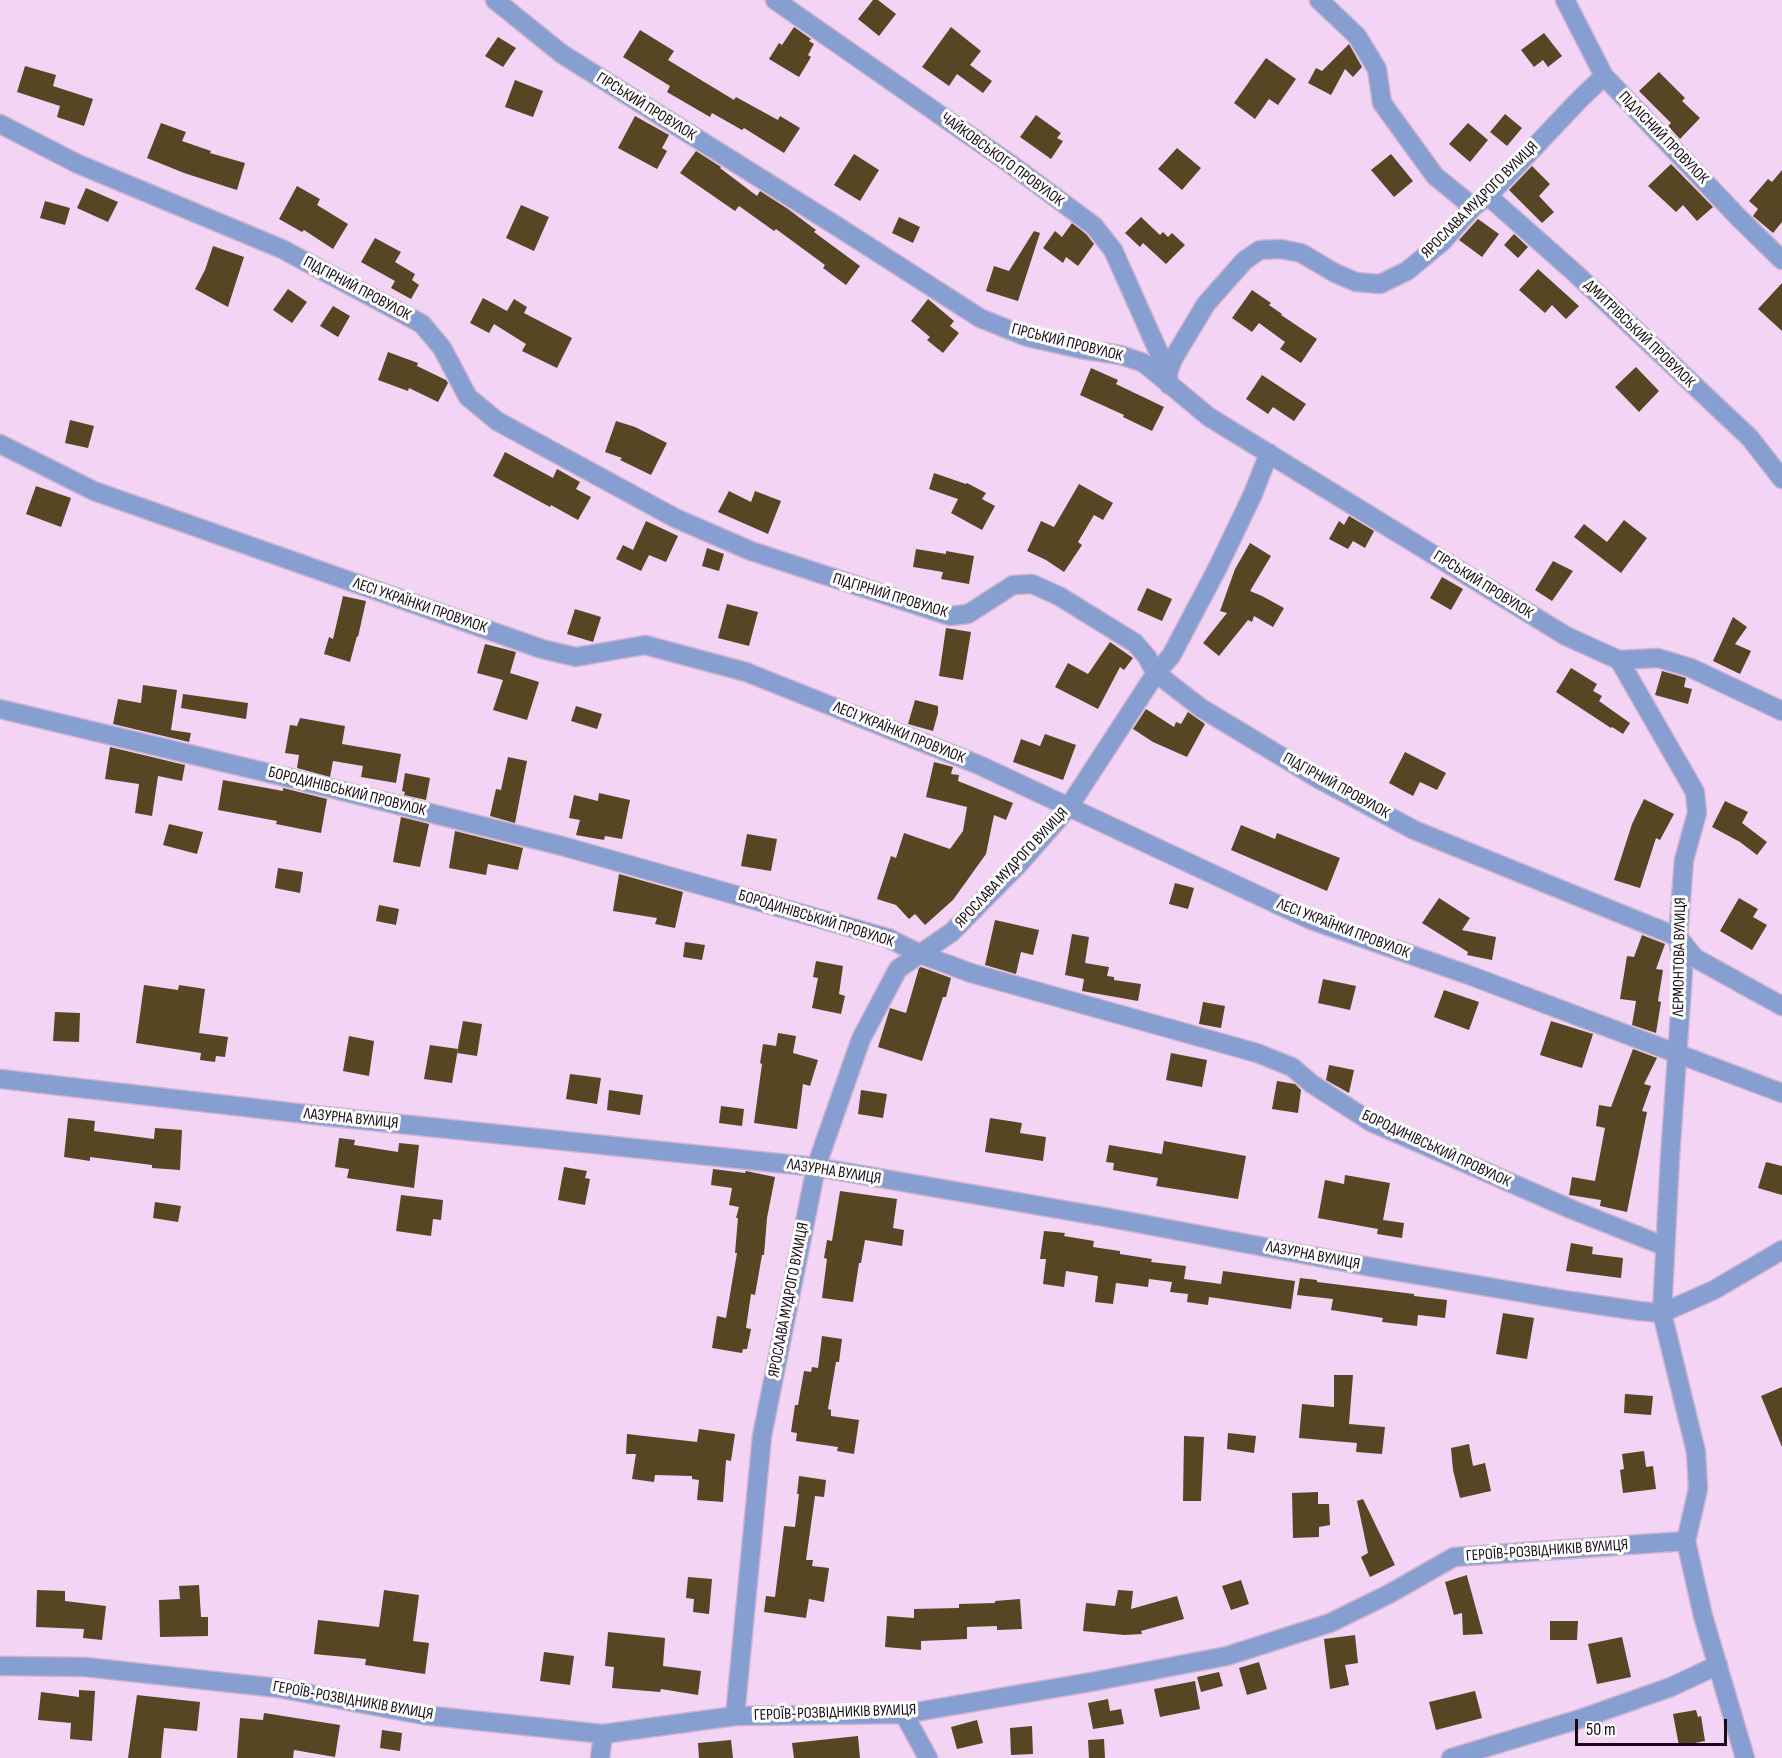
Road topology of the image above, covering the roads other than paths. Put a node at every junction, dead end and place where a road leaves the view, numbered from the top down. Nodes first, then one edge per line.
1 (495, 0) edge
2 (775, 0) edge
3 (1319, 0) edge
4 (1565, 0) edge
5 (1604, 76) junction
6 (0, 124) edge
7 (1488, 196) junction
8 (1473, 207) junction
9 (1782, 260) edge
10 (1169, 379) junction
11 (0, 444) edge
12 (1269, 453) junction
13 (1782, 479) edge
14 (1619, 660) junction
15 (1156, 673) junction
16 (0, 709) edge
17 (1782, 711) edge
18 (1068, 808) junction
19 (1678, 937) junction
20 (920, 954) junction
21 (1782, 1006) edge
22 (1677, 1052) junction
23 (0, 1079) edge
24 (1782, 1093) edge
25 (816, 1167) junction
26 (1664, 1246) junction
27 (1782, 1250) edge
28 (1662, 1312) junction
29 (1686, 1541) junction
30 (1718, 1665) junction
31 (0, 1666) edge
32 (904, 1714) junction
33 (735, 1716) junction
34 (603, 1734) junction
35 (600, 1758) edge
36 (928, 1758) edge
37 (1451, 1758) edge
38 (1745, 1758) edge

1 - 10 street, ГІРСЬКИЙ ПРОВУЛОК
2 - 10 street, ЧАЙКОВСЬКОГО ПРОВУЛОК
3 - 8 street
4 - 5 street, ПІДЛІСНИЙ ПРОВУЛОК
5 - 7 street, ЯРОСЛАВА МУДРОГО ВУЛИЦЯ
5 - 9 street, ПІДЛІСНИЙ ПРОВУЛОК
6 - 15 street, ПІДГІРНИЙ ПРОВУЛОК
7 - 8 street, ЯРОСЛАВА МУДРОГО ВУЛИЦЯ
7 - 13 street, ДМИТРІВСЬКИЙ ПРОВУЛОК
8 - 10 street, ЯРОСЛАВА МУДРОГО ВУЛИЦЯ
10 - 12 street, ГІРСЬКИЙ ПРОВУЛОК
11 - 18 street, ЛЕСІ УКРАЇНКИ ПРОВУЛОК
12 - 14 street, ГІРСЬКИЙ ПРОВУЛОК
12 - 15 street, ЯРОСЛАВА МУДРОГО ВУЛИЦЯ
14 - 17 street, ГІРСЬКИЙ ПРОВУЛОК
14 - 19 street, ЛЕРМОНТОВА ВУЛИЦЯ
15 - 18 street, ЯРОСЛАВА МУДРОГО ВУЛИЦЯ
15 - 19 street, ПІДГІРНИЙ ПРОВУЛОК
16 - 20 street, БОРОДИНІВСЬКИЙ ПРОВУЛОК
18 - 20 street, ЯРОСЛАВА МУДРОГО ВУЛИЦЯ
18 - 22 street, ЛЕСІ УКРАЇНКИ ПРОВУЛОК
19 - 21 street, ПІДГІРНИЙ ПРОВУЛОК
19 - 22 street, ЛЕРМОНТОВА ВУЛИЦЯ
20 - 25 street, ЯРОСЛАВА МУДРОГО ВУЛИЦЯ
20 - 26 street, БОРОДИНІВСЬКИЙ ПРОВУЛОК
22 - 24 street, ЛЕСІ УКРАЇНКИ ПРОВУЛОК
22 - 26 street, ЛЕРМОНТОВА ВУЛИЦЯ
23 - 25 street, ЛАЗУРНА ВУЛИЦЯ
25 - 28 street, ЛАЗУРНА ВУЛИЦЯ
25 - 33 street, ЯРОСЛАВА МУДРОГО ВУЛИЦЯ
26 - 28 street, ЛЕРМОНТОВА ВУЛИЦЯ
27 - 28 street
28 - 29 street, ЛЕРМОНТОВА ВУЛИЦЯ
29 - 30 street
29 - 32 street, ГЕРОЇВ-РОЗВІДНИКІВ ВУЛИЦЯ
30 - 37 street
30 - 38 street
31 - 34 street, ГЕРОЇВ-РОЗВІДНИКІВ ВУЛИЦЯ
32 - 33 street, ГЕРОЇВ-РОЗВІДНИКІВ ВУЛИЦЯ
32 - 36 street
33 - 34 street, ГЕРОЇВ-РОЗВІДНИКІВ ВУЛИЦЯ
34 - 35 street

